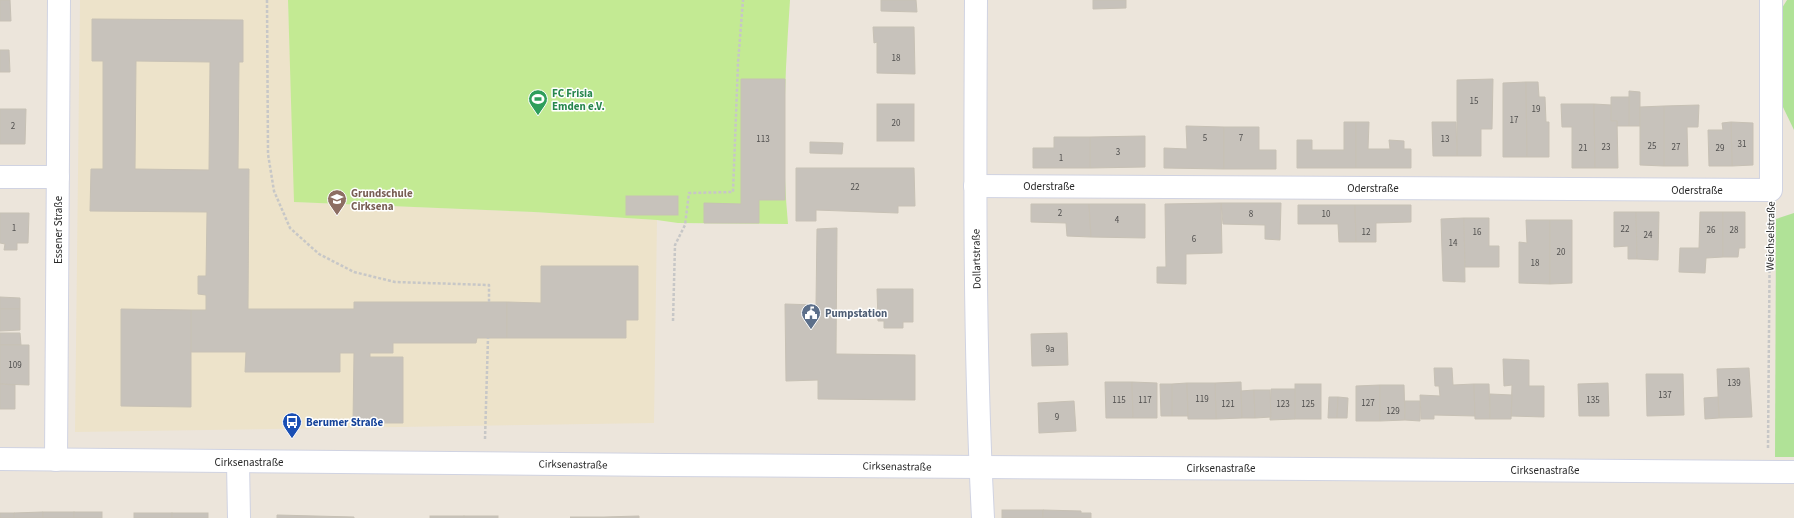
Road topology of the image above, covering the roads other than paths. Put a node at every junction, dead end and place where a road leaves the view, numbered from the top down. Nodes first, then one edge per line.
1 (59, 0) edge
2 (976, 0) edge
3 (1771, 0) edge
4 (58, 177) junction
5 (0, 178) edge
6 (975, 186) junction
7 (1771, 190) joint
8 (0, 459) edge
9 (56, 460) junction
10 (238, 462) junction
11 (980, 467) junction
12 (1794, 472) edge
13 (239, 518) edge
14 (983, 518) edge

1 - 4 street, Essener Straße
2 - 6 street, Dollartstraße
3 - 7 street, Weichselstraße
4 - 5 street
4 - 9 street, Essener Straße
6 - 7 street, Oderstraße
6 - 11 street, Dollartstraße
8 - 9 street, Cirksenastraße
9 - 10 street, Cirksenastraße
10 - 11 street, Cirksenastraße
10 - 13 street
11 - 12 street, Cirksenastraße
11 - 14 street, Dollartstraße

